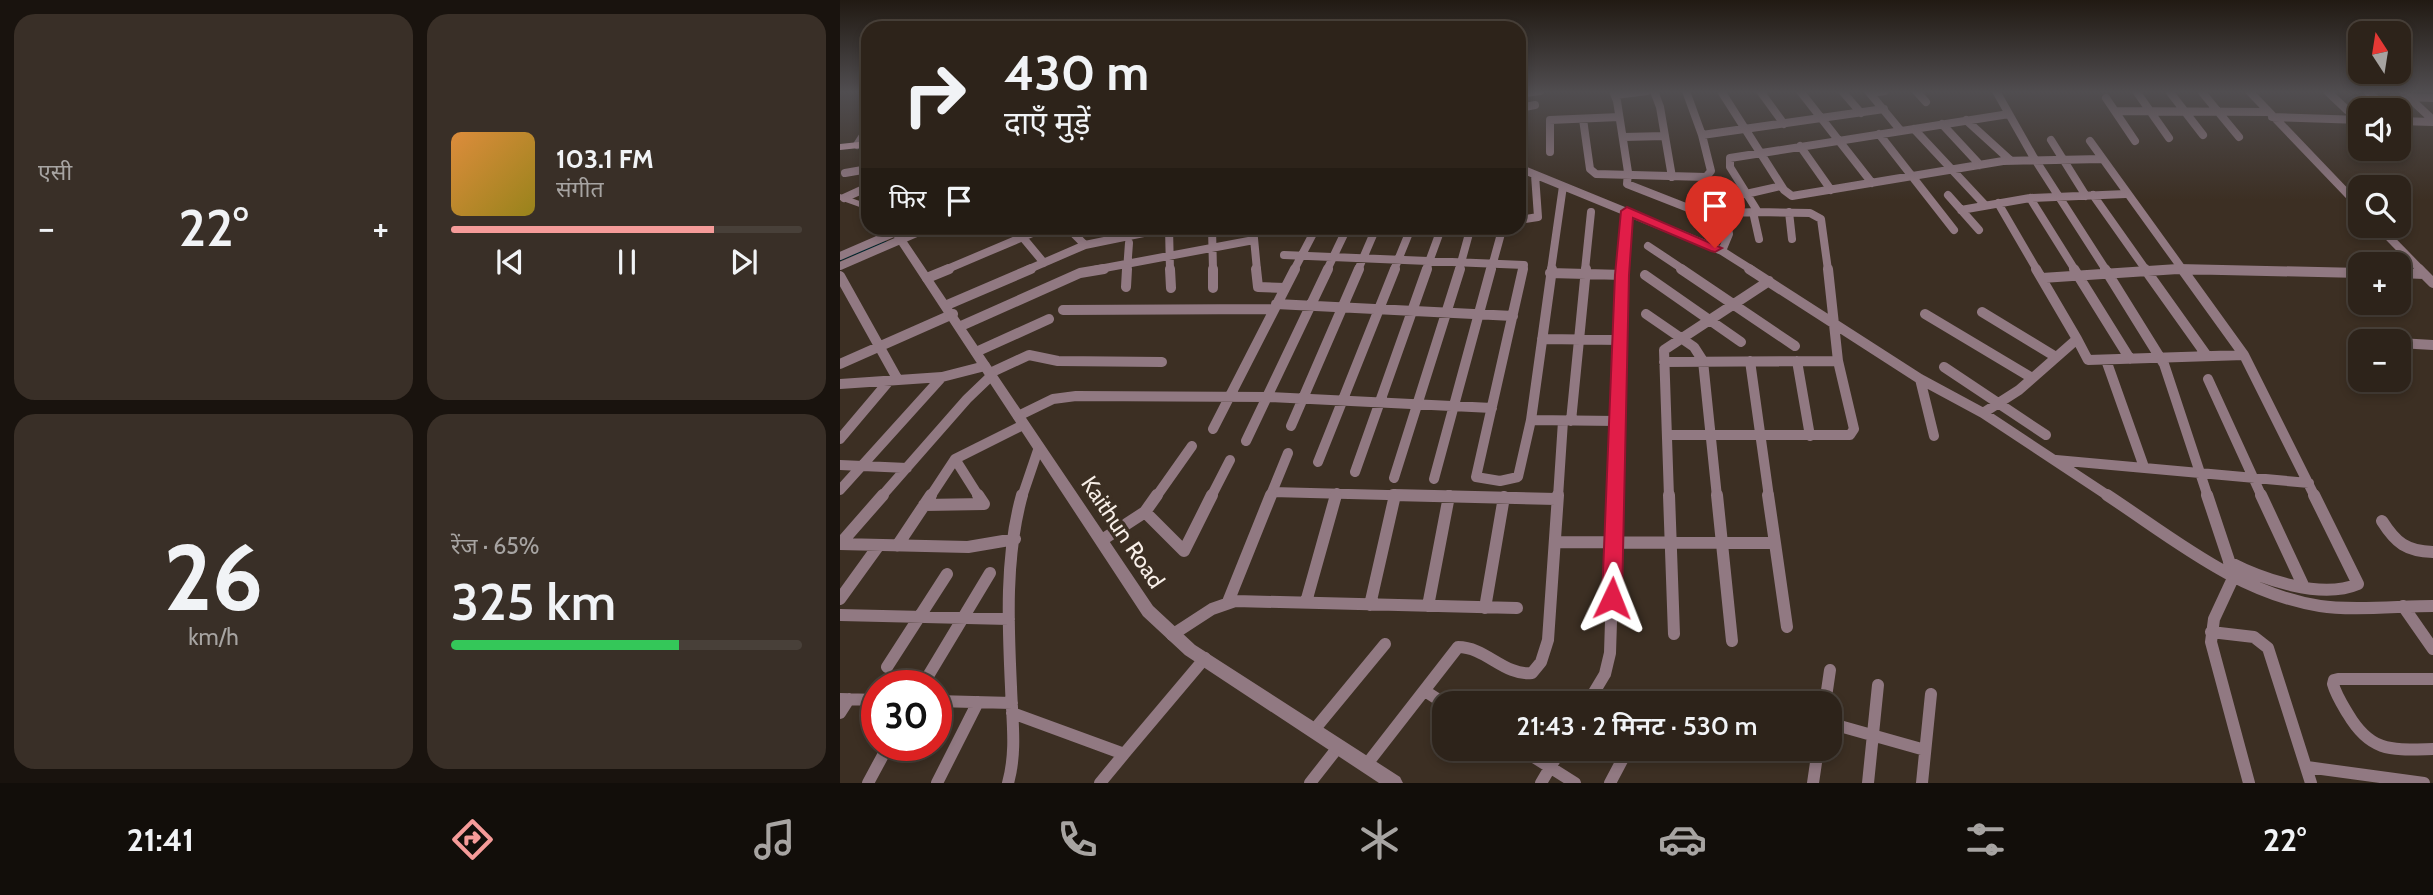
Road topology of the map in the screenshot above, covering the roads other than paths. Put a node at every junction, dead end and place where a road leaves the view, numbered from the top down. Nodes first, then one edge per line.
1 (1550, 128) edge
2 (1584, 128) edge
3 (1621, 128) edge
4 (1663, 128) edge
5 (1699, 128) edge
6 (1761, 128) edge
7 (1828, 128) edge
8 (1898, 128) edge
9 (1922, 128) edge
10 (1945, 128) edge
11 (1974, 128) edge
12 (2017, 128) edge
13 (2126, 128) edge
14 (2162, 128) edge
15 (2197, 128) edge
16 (2231, 128) edge
17 (2282, 128) edge
18 (1914, 129) junction
19 (1745, 130) junction
20 (1901, 131) junction
21 (1879, 134) junction
22 (1702, 135) junction
23 (2203, 135) dead end
24 (1665, 136) junction
25 (1623, 137) junction
26 (2239, 137) dead end
27 (2169, 138) dead end
28 (2051, 140) dead end
29 (1839, 141) junction
30 (2090, 141) dead end
31 (2135, 141) dead end
32 (861, 143) edge
33 (840, 145) edge
34 (1800, 146) junction
35 (1550, 152) dead end
36 (1759, 152) junction
37 (2035, 159) junction
38 (2063, 159) junction
39 (2101, 159) junction
40 (2010, 160) junction
41 (1729, 162) junction
42 (1980, 165) junction
43 (1952, 169) junction
44 (861, 170) edge
45 (1526, 171) edge
46 (1711, 171) junction
47 (845, 173) dead end
48 (1535, 175) junction
49 (1627, 176) junction
50 (1913, 176) junction
51 (1672, 177) junction
52 (1703, 178) junction
53 (1872, 183) junction
54 (1563, 186) junction
55 (1781, 186) junction
56 (861, 190) edge
57 (1830, 190) junction
58 (1721, 194) junction
59 (1746, 194) junction
60 (2126, 194) junction
61 (1948, 195) dead end
62 (2090, 195) junction
63 (2348, 195) edge
64 (842, 197) edge
65 (2059, 197) junction
66 (1808, 198) dead end
67 (2030, 198) junction
68 (1998, 203) junction
69 (861, 204) edge
70 (1985, 205) junction
71 (1961, 210) junction
72 (1627, 211) junction
73 (1591, 212) dead end
74 (1755, 212) junction
75 (1789, 212) junction
76 (1726, 214) junction
77 (1815, 214) junction
78 (1526, 219) edge
79 (1728, 224) junction
80 (1954, 230) dead end
81 (1979, 230) dead end
82 (890, 235) edge
83 (892, 235) edge
84 (901, 235) edge
85 (1028, 235) edge
86 (1075, 235) edge
87 (1118, 235) edge
88 (1132, 235) edge
89 (1166, 235) edge
90 (1213, 235) edge
91 (1254, 235) edge
92 (1312, 235) edge
93 (1344, 235) edge
94 (1373, 235) edge
95 (1408, 235) edge
96 (1439, 235) edge
97 (1469, 235) edge
98 (1501, 235) edge
99 (1023, 237) junction
100 (1118, 238) junction
101 (2390, 238) edge
102 (1759, 239) dead end
103 (1792, 239) dead end
104 (1254, 240) junction
105 (1129, 243) dead end
106 (1085, 245) junction
107 (1648, 246) dead end
108 (1214, 248) junction
109 (1722, 251) junction
110 (1284, 255) dead end
111 (840, 256) edge
112 (1172, 256) junction
113 (1301, 256) junction
114 (1333, 257) junction
115 (1364, 259) junction
116 (1398, 260) junction
117 (1430, 261) junction
118 (1045, 262) junction
119 (1462, 262) junction
120 (1493, 264) junction
121 (1129, 265) junction
122 (840, 266) edge
123 (2181, 270) junction
124 (2146, 272) junction
125 (1550, 273) junction
126 (2348, 273) edge
127 (2411, 273) edge
128 (1584, 274) junction
129 (2424, 274) junction
130 (1622, 275) junction
131 (1645, 275) dead end
132 (2110, 275) junction
133 (840, 276) edge
134 (2078, 276) junction
135 (927, 278) junction
136 (2042, 278) junction
137 (1769, 281) junction
138 (2433, 283) edge
139 (1126, 287) dead end
140 (1171, 288) dead end
141 (1213, 288) dead end
142 (1284, 288) junction
143 (1733, 303) junction
144 (1312, 306) junction
145 (1275, 307) junction
146 (1343, 307) junction
147 (1379, 309) junction
148 (1063, 310) dead end
149 (1412, 310) junction
150 (1448, 312) junction
151 (1982, 312) dead end
152 (1479, 314) junction
153 (1646, 314) dead end
154 (1925, 314) dead end
155 (953, 315) junction
156 (1513, 316) junction
157 (1049, 319) dead end
158 (1708, 320) junction
159 (1836, 326) junction
160 (1682, 338) junction
161 (1542, 339) junction
162 (2077, 339) junction
163 (1578, 340) junction
164 (1621, 340) junction
165 (1741, 342) dead end
166 (2411, 344) edge
167 (2433, 345) edge
168 (880, 346) junction
169 (1795, 346) dead end
170 (976, 352) junction
171 (2244, 355) junction
172 (2207, 356) junction
173 (2056, 357) junction
174 (2161, 358) junction
175 (2130, 359) junction
176 (2106, 360) junction
177 (1703, 361) junction
178 (1750, 361) junction
179 (1797, 361) junction
180 (1838, 361) junction
181 (1162, 362) dead end
182 (1664, 362) junction
183 (840, 364) edge
184 (1944, 367) dead end
185 (988, 372) junction
186 (942, 377) junction
187 (2032, 378) junction
188 (1920, 379) junction
189 (2208, 379) dead end
190 (893, 381) junction
191 (841, 383) edge
192 (1228, 397) junction
193 (1268, 397) junction
194 (1304, 399) junction
195 (1343, 401) junction
196 (1380, 402) junction
197 (1999, 403) junction
198 (1418, 404) junction
199 (1454, 406) junction
200 (1492, 408) junction
201 (1983, 413) junction
202 (1021, 420) junction
203 (1531, 421) junction
204 (1567, 421) junction
205 (1617, 421) junction
206 (1291, 426) dead end
207 (1213, 429) dead end
208 (1711, 434) junction
209 (1667, 435) junction
210 (1760, 435) junction
211 (2046, 435) dead end
212 (1810, 436) junction
213 (1934, 436) dead end
214 (841, 438) edge
215 (1246, 441) dead end
216 (1192, 446) dead end
217 (1039, 447) junction
218 (1287, 453) dead end
219 (955, 458) junction
220 (1230, 460) dead end
221 (2055, 460) junction
222 (1318, 462) dead end
223 (840, 465) edge
224 (862, 466) junction
225 (2144, 467) junction
226 (907, 468) junction
227 (1355, 472) dead end
228 (2198, 472) junction
229 (1394, 478) dead end
230 (2254, 478) junction
231 (1434, 479) dead end
232 (2309, 483) junction
233 (840, 490) edge
234 (1272, 492) junction
235 (1337, 493) junction
236 (1395, 495) junction
237 (1449, 496) junction
238 (1504, 497) junction
239 (1556, 499) junction
240 (923, 505) junction
241 (1146, 512) junction
242 (2382, 521) dead end
243 (1015, 540) junction
244 (1102, 540) junction
245 (1555, 542) junction
246 (1722, 543) junction
247 (1775, 543) junction
248 (840, 544) edge
249 (1614, 544) junction
250 (1671, 544) junction
251 (878, 545) junction
252 (897, 545) junction
253 (2433, 552) edge
254 (2229, 562) junction
255 (990, 573) dead end
256 (947, 575) dead end
257 (2234, 579) junction
258 (2303, 585) junction
259 (840, 599) edge
260 (1228, 602) junction
261 (1306, 602) junction
262 (1370, 605) junction
263 (1428, 606) junction
264 (2403, 606) junction
265 (2433, 606) edge
266 (1485, 608) junction
267 (1517, 608) dead end
268 (840, 615) edge
269 (920, 617) junction
270 (963, 618) junction
271 (1009, 619) junction
272 (1787, 627) dead end
273 (2211, 632) junction
274 (1674, 634) dead end
275 (1172, 635) junction
276 (1732, 640) dead end
277 (1385, 644) dead end
278 (2433, 649) edge
279 (1205, 658) junction
280 (887, 667) dead end
281 (932, 670) edge
282 (1830, 670) dead end
283 (2433, 679) edge
284 (1878, 685) dead end
285 (1425, 691) junction
286 (1595, 691) edge
287 (1827, 691) edge
288 (1931, 694) dead end
289 (1432, 696) edge
290 (844, 699) edge
291 (952, 701) edge
292 (978, 702) junction
293 (1012, 708) junction
294 (840, 713) edge
295 (1842, 726) edge
296 (1314, 730) junction
297 (1874, 735) junction
298 (1339, 746) junction
299 (2433, 749) edge
300 (1925, 750) junction
301 (1124, 754) junction
302 (880, 761) edge
303 (1540, 761) edge
304 (1554, 761) edge
305 (1622, 761) edge
306 (1816, 761) edge
307 (1367, 764) junction
308 (1550, 767) junction
309 (2307, 767) junction
310 (1392, 782) edge
311 (868, 783) edge
312 (937, 783) edge
313 (1008, 783) edge
314 (1100, 783) edge
315 (1310, 783) edge
316 (1541, 783) edge
317 (1575, 783) edge
318 (1610, 783) edge
319 (1813, 783) edge
320 (1868, 783) edge
321 (1922, 783) edge
322 (2249, 783) edge
323 (2311, 783) edge
324 (2424, 783) edge

1 - 35 street
2 - 49 street
3 - 25 street
4 - 24 street
5 - 22 street
6 - 19 street
7 - 29 street
8 - 20 street
9 - 18 street
10 - 42 street
11 - 40 street
12 - 37 street
13 - 31 street
14 - 27 street
15 - 23 street
16 - 26 street
17 - 63 street
18 - 20 street
18 - 43 street
19 - 22 street
19 - 36 street
20 - 21 street
21 - 29 street
21 - 50 street
22 - 46 street
24 - 25 street
24 - 51 street
25 - 49 street
28 - 38 street
29 - 34 street
29 - 53 street
30 - 39 street
32 - 33 main road
34 - 36 street
34 - 57 street
36 - 41 street
36 - 55 street
37 - 38 street
37 - 40 street
37 - 65 street
38 - 39 street
38 - 62 street
39 - 60 street
40 - 42 street
41 - 46 street
41 - 59 street
42 - 43 street
43 - 50 street
43 - 70 street
44 - 47 street
45 - 48 street
46 - 52 street
48 - 54 street
48 - 78 street
49 - 51 street
49 - 79 street
50 - 53 street
50 - 80 street
51 - 52 street
52 - 58 street
53 - 57 street
54 - 72 street
54 - 125 street
55 - 57 street
55 - 59 street
56 - 64 street
58 - 59 street
58 - 76 street
59 - 74 street
60 - 62 street
60 - 123 street
61 - 71 street
62 - 65 street
62 - 124 street
64 - 69 street
65 - 67 street
65 - 132 street
66 - 77 street
67 - 68 street
67 - 134 street
68 - 70 street
68 - 136 street
70 - 71 street
71 - 81 street
72 - 109 street
72 - 130 street
73 - 128 street
74 - 75 street
74 - 76 street
74 - 102 street
75 - 77 street
75 - 103 street
76 - 79 street
77 - 159 street
79 - 109 street
82 - 111 street
83 - 122 street
84 - 135 street, Kaithun Road
85 - 99 street
86 - 106 street
87 - 100 street
88 - 100 street
89 - 112 street
90 - 108 street
91 - 104 street
92 - 113 street
93 - 114 street
94 - 115 street
95 - 116 street
96 - 117 street
97 - 119 street
98 - 120 street
99 - 118 street
99 - 135 street
100 - 106 street
101 - 129 street
104 - 108 street
104 - 142 street
105 - 121 street
106 - 118 street
107 - 143 street
108 - 112 street
108 - 141 street
109 - 137 street
110 - 113 street
112 - 121 street
112 - 140 street
113 - 114 street
113 - 142 street
114 - 115 street
114 - 144 street
115 - 116 street
115 - 146 street
116 - 117 street
116 - 147 street
117 - 119 street
117 - 149 street
118 - 155 street
119 - 120 street
119 - 150 street
120 - 152 street
120 - 156 street
121 - 139 street
121 - 155 street
123 - 124 street
123 - 126 street
123 - 171 street
124 - 132 street
124 - 172 street
125 - 128 street
125 - 161 street
127 - 129 street
128 - 130 street
128 - 163 street
129 - 138 street
130 - 164 street
131 - 158 street
132 - 134 street
132 - 174 street
133 - 168 street
134 - 136 street
134 - 175 street
135 - 155 street, Kaithun Road
136 - 162 street
137 - 143 street
137 - 159 street
142 - 145 street
143 - 158 street
143 - 169 street
144 - 145 street
144 - 146 street
144 - 193 street
145 - 148 street
145 - 192 street
146 - 147 street
146 - 194 street
147 - 149 street
147 - 195 street
149 - 150 street
149 - 196 street
150 - 152 street
150 - 198 street
151 - 173 street
152 - 156 street
152 - 199 street
153 - 160 street
154 - 187 street
155 - 168 street
155 - 170 street, Kaithun Road
156 - 200 street
157 - 170 street
158 - 160 street
158 - 165 street
159 - 180 street
159 - 188 street
160 - 177 street
160 - 182 street
161 - 163 street
161 - 203 street
162 - 173 street
162 - 176 street
163 - 164 street
163 - 204 street
164 - 205 street
166 - 167 street
168 - 183 street
168 - 190 street
170 - 185 street, Kaithun Road
171 - 172 street
171 - 232 street
172 - 174 street
173 - 187 street
174 - 175 street
174 - 228 street
175 - 176 street
176 - 225 street
177 - 178 street
177 - 182 street
177 - 208 street
178 - 179 street
178 - 210 street
179 - 180 street
179 - 212 street
180 - 212 street
181 - 185 street
182 - 209 street
184 - 197 street
185 - 186 street
185 - 202 street, Kaithun Road
185 - 226 street
186 - 190 street
186 - 224 street
187 - 197 street
188 - 201 street
188 - 213 street
189 - 230 street
190 - 191 street
190 - 214 street
192 - 193 street
192 - 202 street
192 - 207 street
193 - 194 street
193 - 215 street
194 - 195 street
194 - 206 street
195 - 196 street
195 - 222 street
196 - 198 street
196 - 227 street
197 - 201 street
197 - 211 street
198 - 199 street
198 - 229 street
199 - 200 street
199 - 231 street
200 - 203 street
201 - 221 street
202 - 217 street, Kaithun Road
202 - 219 street
203 - 204 street
204 - 205 street
204 - 239 street
205 - 249 street
208 - 209 street
208 - 210 street
208 - 246 street
209 - 250 street
210 - 212 street
210 - 247 street
216 - 241 street
217 - 243 street
217 - 244 street, Kaithun Road
218 - 234 street
219 - 240 street
219 - 240 street
220 - 241 street
221 - 225 street
221 - 257 street
223 - 224 street
224 - 226 street
224 - 233 street
225 - 228 street
226 - 248 street
228 - 230 street
228 - 254 street
230 - 232 street
230 - 258 street
232 - 258 street
234 - 235 street
234 - 260 street
235 - 236 street
235 - 261 street
236 - 237 street
236 - 262 street
237 - 238 street
237 - 263 street
238 - 239 street
238 - 266 street
239 - 245 street
240 - 252 street
241 - 244 street
242 - 253 street
243 - 252 street
243 - 271 street
244 - 275 street, Kaithun Road
245 - 249 street
245 - 285 street
246 - 247 street
246 - 250 street
246 - 276 street
247 - 272 street
248 - 251 street
249 - 250 street
249 - 286 street
250 - 274 street
251 - 252 street
251 - 259 street
254 - 257 street
254 - 258 street
255 - 270 street
256 - 269 street
257 - 264 street
257 - 273 street
260 - 261 street
260 - 275 street
261 - 262 street
262 - 263 street
263 - 266 street
264 - 265 street
264 - 278 street
266 - 267 street
268 - 269 street
269 - 270 street
269 - 280 street
270 - 271 street
270 - 281 street
271 - 293 street
273 - 309 street
273 - 322 street
275 - 279 street, Kaithun Road
277 - 296 street
279 - 296 street, Kaithun Road
279 - 301 street
282 - 287 street
283 - 299 street
284 - 297 street
285 - 289 street
285 - 307 street
288 - 300 street
290 - 294 street
291 - 292 street
292 - 293 street
292 - 312 street
293 - 301 street
293 - 313 street
295 - 297 street
296 - 298 street, Kaithun Road
297 - 300 street
297 - 320 street
298 - 307 street, Kaithun Road
298 - 315 street
300 - 321 street
301 - 314 street
302 - 311 street
303 - 308 street
304 - 308 street
305 - 318 street
306 - 319 street
307 - 310 street, Kaithun Road
308 - 316 street
308 - 317 street
309 - 323 street
309 - 324 street

